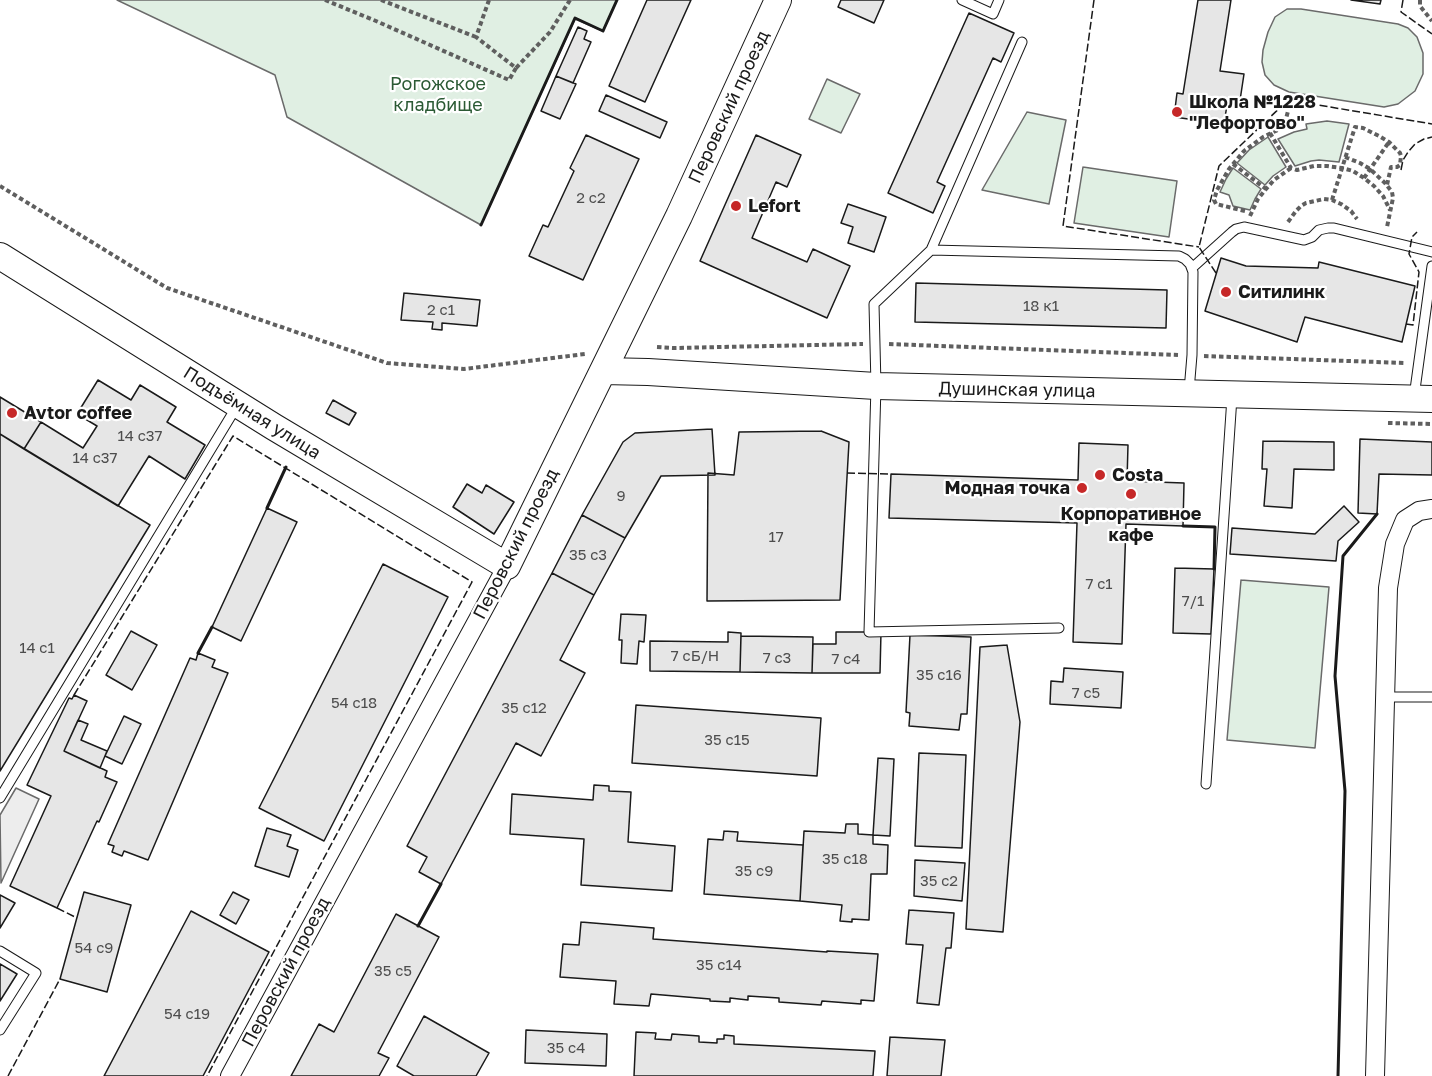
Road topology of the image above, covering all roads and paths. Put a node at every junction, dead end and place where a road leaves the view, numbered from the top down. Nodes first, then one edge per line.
1 (325, 0) edge
2 (489, 0) edge
3 (570, 0) edge
4 (778, 0) edge
5 (962, 0) edge
6 (999, 0) edge
7 (1420, 0) edge
8 (385, 1) edge
9 (1432, 21) edge
10 (476, 37) junction
11 (1022, 42) dead end
12 (516, 68) junction
13 (1288, 111) dead end
14 (1270, 133) junction
15 (1389, 142) junction
16 (1345, 157) junction
17 (1233, 164) junction
18 (1291, 168) junction
19 (1342, 168) junction
20 (1370, 169) junction
21 (1364, 178) junction
22 (1387, 185) junction
23 (0, 186) edge
24 (1266, 189) junction
25 (1332, 200) dead end
26 (1390, 210) junction
27 (1252, 213) junction
28 (1248, 227) junction
29 (1385, 240) junction
30 (931, 250) junction
31 (1432, 252) edge
32 (0, 256) edge
33 (1432, 266) edge
34 (1192, 268) junction
35 (876, 344) junction
36 (657, 347) dead end
37 (1192, 355) junction
38 (594, 363) junction
39 (1419, 364) junction
40 (876, 386) junction
41 (1189, 394) junction
42 (1232, 394) junction
43 (1423, 398) edge
44 (238, 404) junction
45 (1432, 509) edge
46 (507, 566) junction
47 (1059, 628) dead end
48 (1384, 697) junction
49 (1432, 697) edge
50 (1206, 784) dead end
51 (0, 798) edge
52 (0, 951) edge
53 (0, 1030) edge
54 (230, 1076) edge
55 (1375, 1076) edge

1 - 12 path
2 - 10 path
3 - 12 path
4 - 38 street, Перовский проезд
5 - 6 lane
7 - 9 path
8 - 10 path
10 - 12 path
11 - 30 lane
13 - 14 path
14 - 17 path
14 - 18 path
15 - 16 path
15 - 20 path
15 - 22 path
16 - 19 path
16 - 20 path
17 - 24 path
17 - 27 path
18 - 19 path
18 - 24 path
19 - 21 path
19 - 25 path
20 - 21 path
20 - 22 path
21 - 26 path
22 - 26 path
23 - 38 path
24 - 27 path
26 - 29 path
27 - 28 path
28 - 29 lane
28 - 34 lane
29 - 31 lane
30 - 34 lane
30 - 35 lane
32 - 44 street, Подъёмная улица
33 - 39 lane
34 - 37 lane
35 - 36 path
35 - 37 path
35 - 40 lane
37 - 39 path
37 - 41 lane
38 - 40 street, Душинская улица
38 - 46 street, Перовский проезд
39 - 43 lane
40 - 41 street, Душинская улица
40 - 47 lane
41 - 42 street, Душинская улица
42 - 43 street, Душинская улица
42 - 50 lane
44 - 46 street, Подъёмная улица
44 - 51 lane
45 - 48 street
46 - 54 street, Перовский проезд
48 - 49 lane
48 - 55 street
52 - 53 lane

